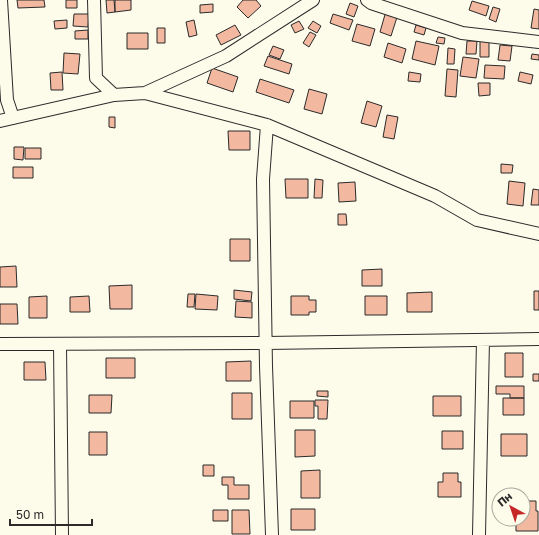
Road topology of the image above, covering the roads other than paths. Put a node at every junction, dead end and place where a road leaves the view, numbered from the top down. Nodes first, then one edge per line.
1 (1, 0) edge
2 (94, 0) edge
3 (314, 0) edge
4 (367, 0) edge
5 (539, 42) edge
6 (145, 93) junction
7 (114, 95) junction
8 (13, 118) junction
9 (0, 121) edge
10 (267, 125) junction
11 (539, 234) edge
12 (539, 339) edge
13 (483, 340) junction
14 (266, 343) junction
15 (0, 344) edge
16 (60, 344) junction
17 (62, 535) edge
18 (272, 535) edge
19 (479, 535) edge

1 - 8 street
2 - 7 street
3 - 6 street
4 - 5 street
6 - 7 street
6 - 10 street
7 - 8 street
8 - 9 street
10 - 11 street
10 - 14 street
12 - 13 street
13 - 14 street
13 - 19 street
14 - 16 street
14 - 18 street
15 - 16 street
16 - 17 street

